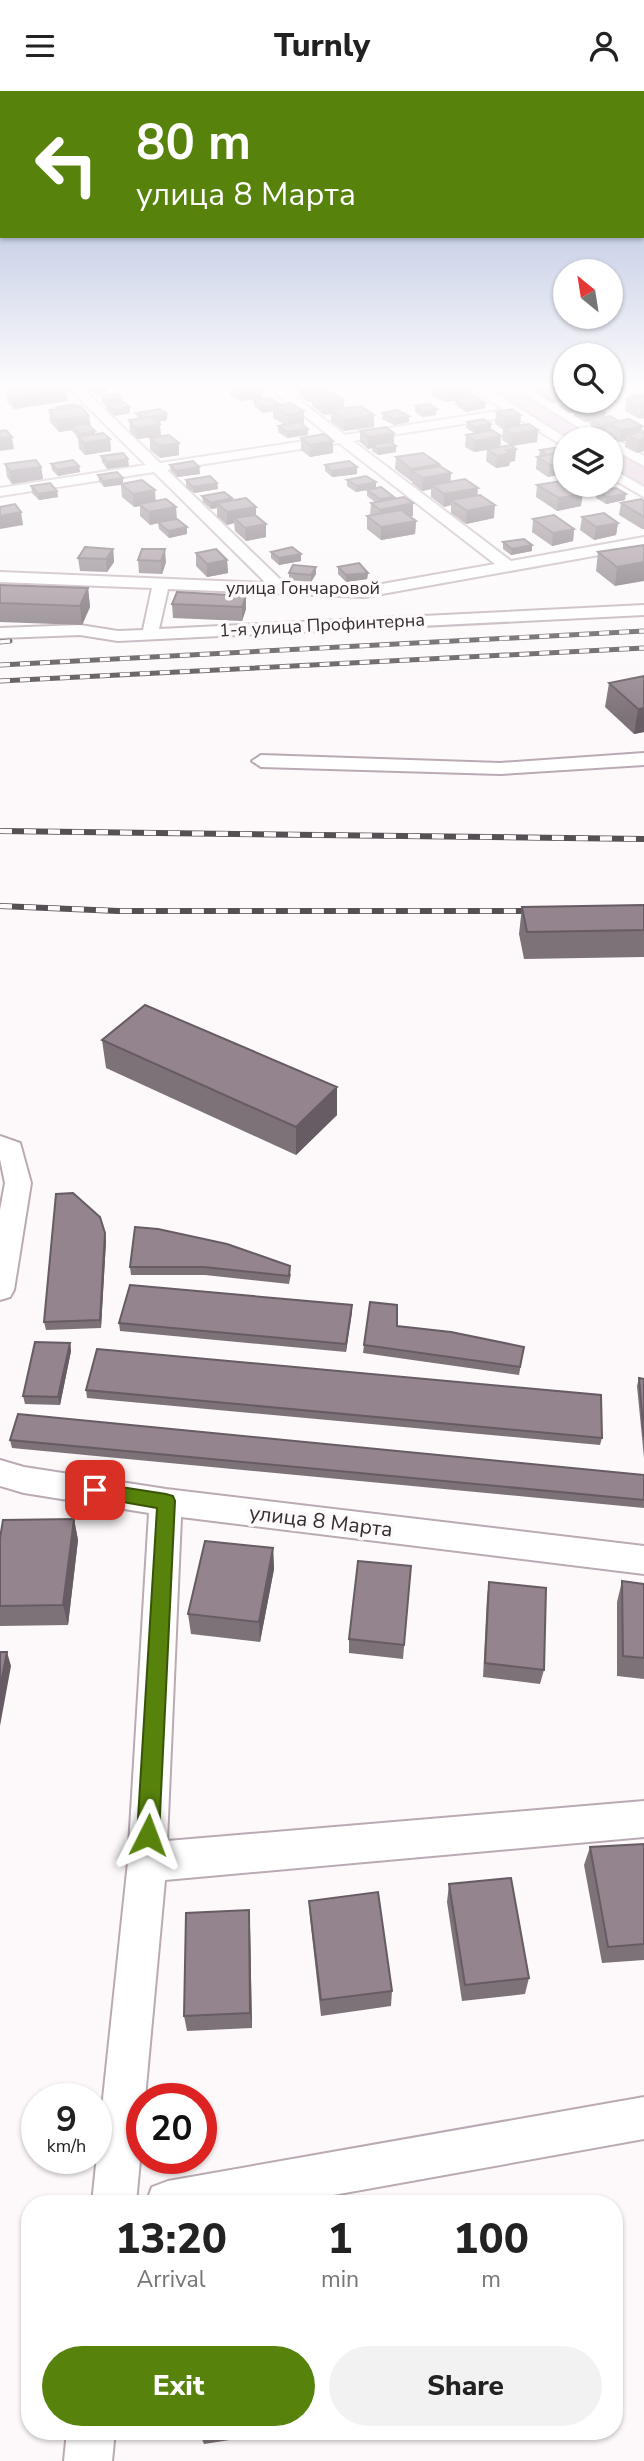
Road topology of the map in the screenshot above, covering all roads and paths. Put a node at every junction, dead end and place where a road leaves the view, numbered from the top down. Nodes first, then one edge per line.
1 (188, 498) edge
2 (418, 498) edge
3 (644, 542) edge
4 (509, 566) junction
5 (2, 575) edge
6 (161, 585) junction
7 (282, 590) junction
8 (644, 610) edge
9 (0, 633) edge
10 (150, 633) junction
11 (644, 759) edge
12 (261, 761) dead end
13 (0, 1145) edge
14 (0, 1290) edge
15 (0, 1473) edge
16 (166, 1501) junction
17 (644, 1560) edge
18 (644, 1819) edge
19 (147, 1862) junction
20 (644, 2118) edge
21 (115, 2195) edge
22 (213, 2195) edge
23 (90, 2440) edge
24 (88, 2461) edge

1 - 7 street
2 - 4 street
3 - 4 street, улица Гончаровой
4 - 7 street, улица Гончаровой
5 - 6 street, улица Гончаровой
6 - 7 street, улица Гончаровой
6 - 10 street
8 - 10 street, 1-я улица Профинтерна
9 - 10 street, 1-я улица Профинтерна
11 - 12 street
13 - 14 street
15 - 16 street, улица 8 Марта
16 - 17 street, улица 8 Марта
16 - 19 street
18 - 19 street
19 - 21 street
20 - 22 street
23 - 24 street

